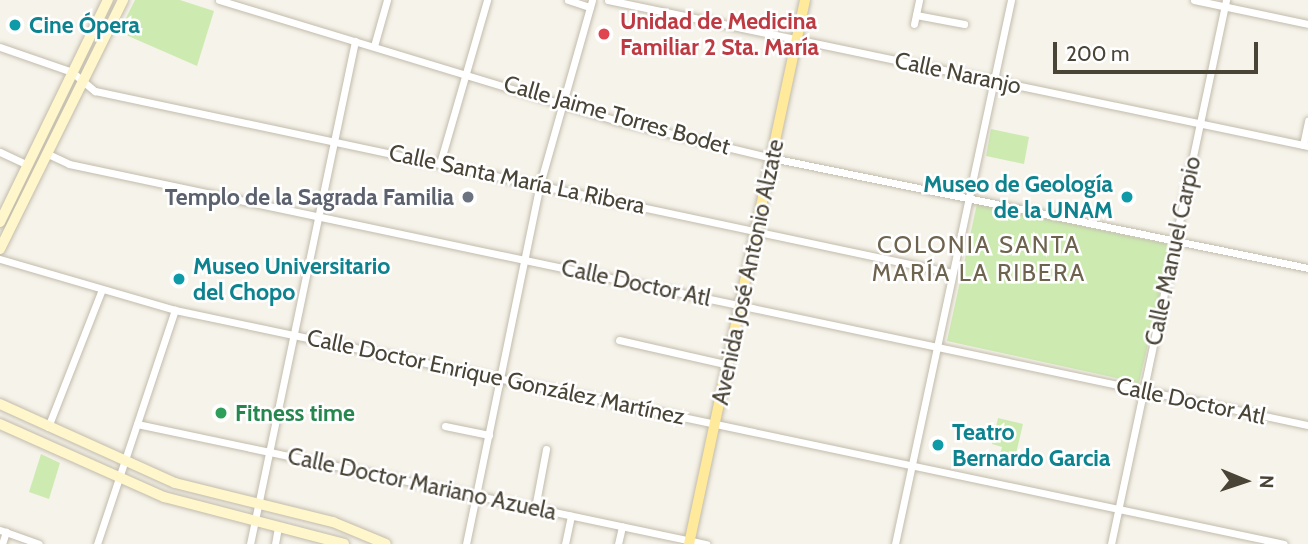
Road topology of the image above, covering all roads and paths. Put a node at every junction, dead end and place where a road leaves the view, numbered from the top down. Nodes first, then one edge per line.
1 (107, 0) edge
2 (123, 0) edge
3 (219, 0) edge
4 (387, 0) edge
5 (488, 0) edge
6 (568, 0) edge
7 (608, 0) edge
8 (805, 0) edge
9 (919, 0) edge
10 (1011, 0) edge
11 (1194, 0) edge
12 (591, 3) edge
13 (1225, 3) edge
14 (916, 15) junction
15 (914, 24) dead end
16 (964, 24) dead end
17 (1308, 24) edge
18 (797, 38) junction
19 (355, 41) junction
20 (374, 46) junction
21 (0, 47) edge
22 (72, 72) junction
23 (467, 72) junction
24 (994, 81) junction
25 (84, 82) junction
26 (562, 103) junction
27 (1308, 121) edge
28 (1201, 124) junction
29 (334, 140) junction
30 (1305, 145) edge
31 (0, 152) edge
32 (48, 154) junction
33 (772, 158) junction
34 (440, 163) junction
35 (28, 165) junction
36 (540, 184) junction
37 (969, 196) junction
38 (318, 216) junction
39 (0, 222) edge
40 (757, 231) junction
41 (1175, 241) junction
42 (0, 250) edge
43 (0, 259) edge
44 (524, 260) junction
45 (1308, 268) edge
46 (952, 273) junction
47 (102, 289) junction
48 (742, 306) junction
49 (175, 310) junction
50 (293, 334) junction
51 (619, 340) dead end
52 (936, 346) junction
53 (729, 365) junction
54 (501, 379) junction
55 (1142, 391) junction
56 (0, 404) edge
57 (0, 424) edge
58 (137, 424) junction
59 (716, 424) junction
60 (1308, 425) edge
61 (445, 426) dead end
62 (48, 427) junction
63 (489, 435) junction
64 (546, 449) dead end
65 (268, 452) junction
66 (125, 462) junction
67 (911, 465) junction
68 (120, 478) junction
69 (476, 496) junction
70 (258, 505) junction
71 (535, 508) junction
72 (1119, 509) junction
73 (571, 516) junction
74 (255, 521) junction
75 (622, 526) junction
76 (278, 527) junction
77 (3, 531) edge
78 (690, 542) edge
79 (2, 544) edge
80 (39, 544) edge
81 (97, 544) edge
82 (250, 544) edge
83 (275, 544) edge
84 (344, 544) edge
85 (386, 544) edge
86 (466, 544) edge
87 (565, 544) edge
88 (618, 544) edge
89 (706, 544) edge
90 (895, 544) edge
91 (1111, 544) edge
92 (1284, 544) edge

1 - 22 main road
2 - 25 main road
3 - 19 street, Calle Jaime Torres Bodet
4 - 20 street
5 - 23 street
6 - 12 street
7 - 18 street, Calle Naranjo
8 - 18 main road, Avenida José Antonio Alzate
9 - 14 street
10 - 24 street
11 - 13 street
12 - 26 street
13 - 17 street
13 - 28 street, Calle Manuel Carpio
14 - 15 street
14 - 16 street
18 - 24 street, Calle Naranjo
18 - 33 main road, Avenida José Antonio Alzate
19 - 20 street, Calle Jaime Torres Bodet
19 - 29 street
20 - 23 street, Calle Jaime Torres Bodet
21 - 22 street
22 - 25 street, Calle Santa María La Ribera
22 - 35 main road
23 - 26 street, Calle Jaime Torres Bodet
23 - 34 street
24 - 28 street, Calle Naranjo
24 - 37 street
25 - 29 street, Calle Santa María La Ribera
25 - 32 main road
26 - 33 street, Calle Jaime Torres Bodet
26 - 36 street
27 - 30 street
28 - 30 street, Calle Naranjo
28 - 41 street, Calle Manuel Carpio
29 - 34 street, Calle Santa María La Ribera
29 - 38 street
31 - 35 street
32 - 38 street, Calle Doctor Atl
32 - 42 main road
33 - 37 street, Calle Jaime Torres Bodet
33 - 40 main road, Avenida José Antonio Alzate
34 - 36 street, Calle Santa María La Ribera
35 - 39 main road
36 - 40 street, Calle Santa María La Ribera
36 - 44 street
37 - 41 street, Calle Jaime Torres Bodet
37 - 46 street
38 - 44 street, Calle Doctor Atl
38 - 50 street
40 - 46 street, Calle Santa María La Ribera
40 - 48 main road, Avenida José Antonio Alzate
41 - 45 street, Calle Jaime Torres Bodet
41 - 55 street, Calle Manuel Carpio
43 - 47 street, Calle Doctor Enrique González Martínez
44 - 48 street, Calle Doctor Atl
44 - 54 street
46 - 52 street
47 - 49 street, Calle Doctor Enrique González Martínez
47 - 62 street
48 - 52 street, Calle Doctor Atl
48 - 53 main road, Avenida José Antonio Alzate
49 - 50 street, Calle Doctor Enrique González Martínez
49 - 58 street
50 - 54 street, Calle Doctor Enrique González Martínez
50 - 65 street
51 - 53 street
52 - 55 street, Calle Doctor Atl
52 - 67 street
53 - 59 main road, Avenida José Antonio Alzate
54 - 59 street, Calle Doctor Enrique González Martínez
54 - 63 street
55 - 60 street, Calle Doctor Atl
55 - 72 street, Calle Manuel Carpio
56 - 62 main road
57 - 68 main road
58 - 65 street, Calle Doctor Mariano Azuela
58 - 66 street
59 - 67 street, Calle Doctor Enrique González Martínez
59 - 78 main road, Avenida José Antonio Alzate
61 - 63 street
62 - 66 main road
63 - 69 street
64 - 71 street
65 - 69 street, Calle Doctor Mariano Azuela
65 - 70 street
66 - 68 street
66 - 70 main road
67 - 72 street, Calle Doctor Enrique González Martínez
67 - 90 street
68 - 74 main road
68 - 81 street
69 - 71 street, Calle Doctor Mariano Azuela
69 - 86 street
70 - 74 street
70 - 85 main road
71 - 73 street, Calle Doctor Mariano Azuela
72 - 91 street, Calle Manuel Carpio
72 - 92 street, Calle Doctor Enrique González Martínez
73 - 75 street, Calle Doctor Mariano Azuela
73 - 87 street
74 - 76 main road
74 - 82 street
75 - 78 street, Calle Doctor Mariano Azuela
75 - 88 street
76 - 83 street
76 - 84 main road
77 - 79 street
77 - 80 street
78 - 89 street, Calle Doctor Mariano Azuela

